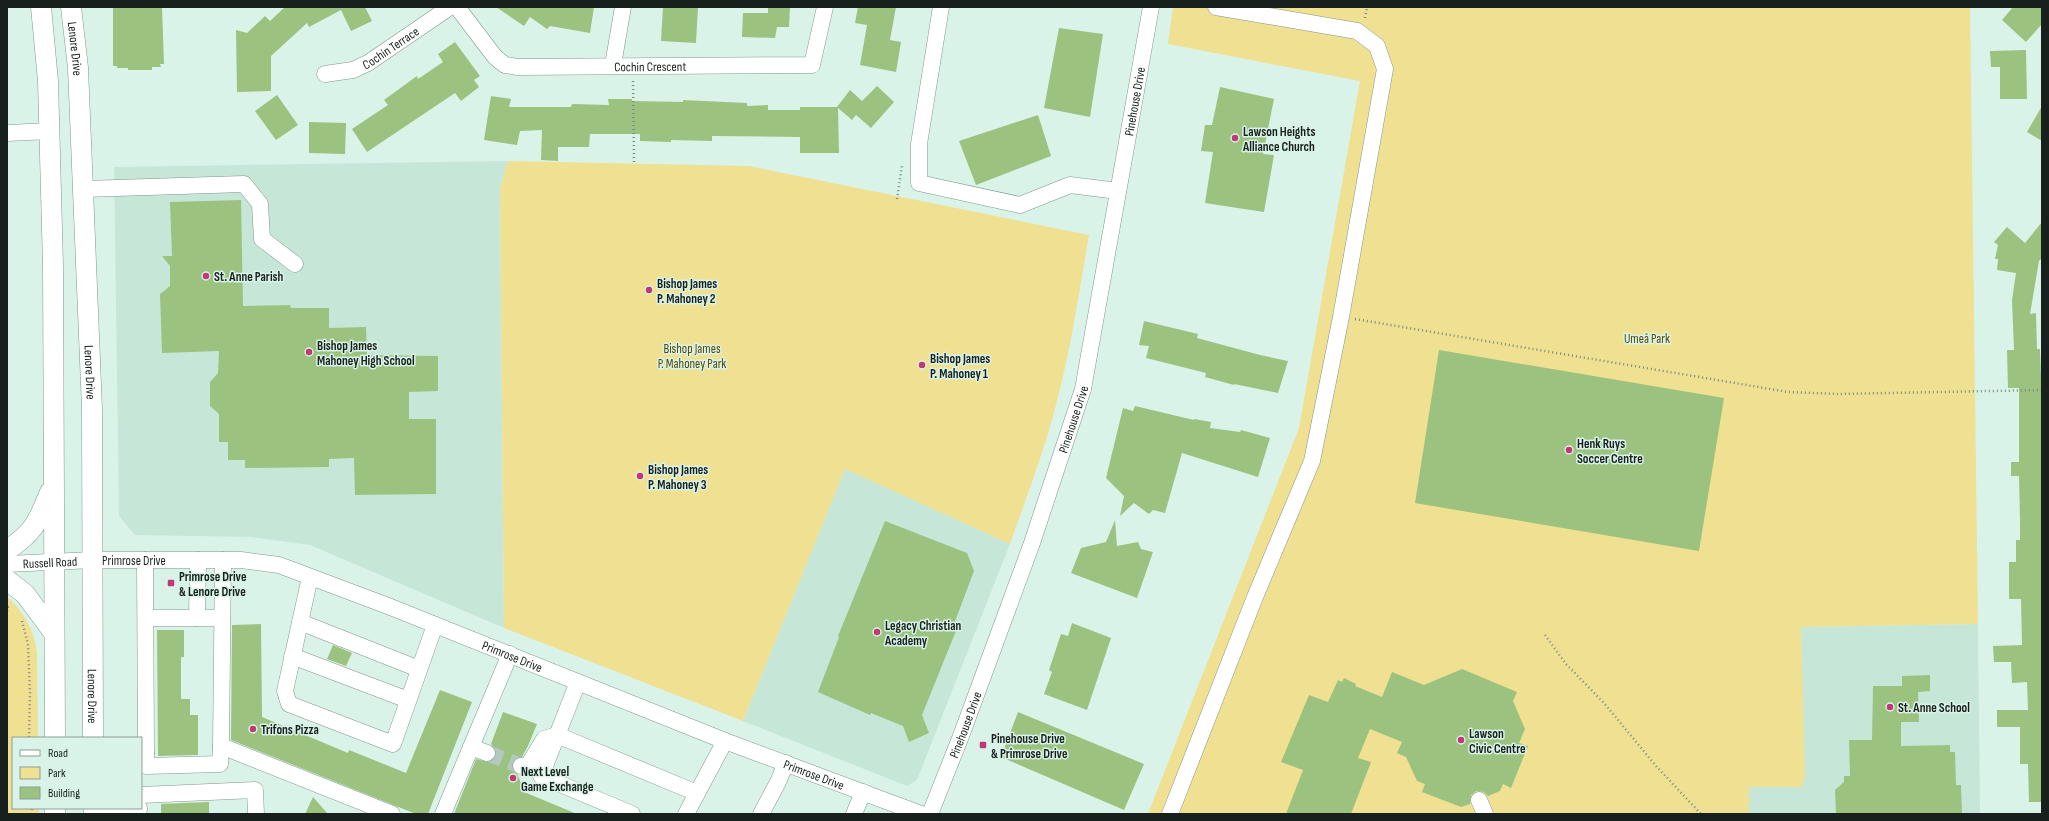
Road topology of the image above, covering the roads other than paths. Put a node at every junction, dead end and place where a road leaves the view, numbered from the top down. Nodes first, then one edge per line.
1 (41, 7) edge
2 (71, 7) edge
3 (450, 7) edge
4 (457, 7) edge
5 (623, 7) edge
6 (825, 7) edge
7 (941, 7) edge
8 (1151, 7) edge
9 (1216, 7) edge
10 (613, 65) junction
11 (325, 74) dead end
12 (50, 131) junction
13 (7, 133) edge
14 (84, 189) junction
15 (1118, 191) junction
16 (295, 264) dead end
17 (54, 485) junction
18 (7, 550) edge
19 (93, 560) junction
20 (145, 560) junction
21 (198, 560) junction
22 (222, 560) junction
23 (54, 562) junction
24 (7, 564) edge
25 (310, 577) junction
26 (7, 580) edge
27 (146, 618) junction
28 (197, 618) junction
29 (222, 618) junction
30 (300, 622) junction
31 (435, 625) junction
32 (54, 633) junction
33 (510, 654) junction
34 (292, 656) junction
35 (419, 669) junction
36 (578, 682) junction
37 (408, 700) junction
38 (557, 735) junction
39 (55, 737) edge
40 (93, 737) edge
41 (726, 741) junction
42 (221, 746) junction
43 (471, 747) junction
44 (144, 753) edge
45 (487, 753) tunnel mouth
46 (786, 763) junction
47 (521, 766) dead end
48 (863, 792) junction
49 (698, 794) junction
50 (142, 807) edge
51 (117, 809) edge
52 (94, 811) edge
53 (256, 814) edge
54 (392, 814) edge
55 (443, 814) edge
56 (632, 814) edge
57 (686, 814) edge
58 (761, 814) edge
59 (854, 814) edge
60 (921, 814) edge
61 (930, 814) edge
62 (1170, 814) edge

1 - 12 main road
2 - 14 main road, Lenore Drive
3 - 11 street, Cochin Terrace
4 - 10 street, Cochin Crescent
5 - 10 street
6 - 10 street, Cochin Crescent
7 - 15 street
8 - 15 street, Pinehouse Drive
9 - 62 street
12 - 13 street
12 - 17 main road
14 - 16 street
14 - 19 main road, Lenore Drive
15 - 61 street, Pinehouse Drive
17 - 18 main road
17 - 23 main road
19 - 20 street, Primrose Drive
19 - 23 street, Russell Road
19 - 40 main road, Lenore Drive
20 - 21 street, Primrose Drive
20 - 27 street
21 - 22 street, Primrose Drive
21 - 28 street
22 - 25 street, Primrose Drive
22 - 29 street
23 - 24 street, Russell Road
23 - 32 main road
25 - 30 street
25 - 31 street, Primrose Drive
26 - 32 main road
27 - 28 street
27 - 44 street
28 - 29 street
29 - 42 street
30 - 34 street
30 - 35 street
31 - 33 street, Primrose Drive
31 - 35 street
32 - 39 main road
33 - 36 street, Primrose Drive
33 - 43 street
34 - 37 street
34 - 37 street
35 - 37 street
36 - 38 street
36 - 41 street, Primrose Drive
38 - 47 street
38 - 49 street
38 - 56 street
41 - 46 street, Primrose Drive
41 - 49 street
42 - 44 street
42 - 54 street
43 - 45 street
43 - 55 street
46 - 48 street, Primrose Drive
46 - 58 street
48 - 59 street
48 - 60 street, Primrose Drive
49 - 57 street
50 - 53 street
51 - 52 street

